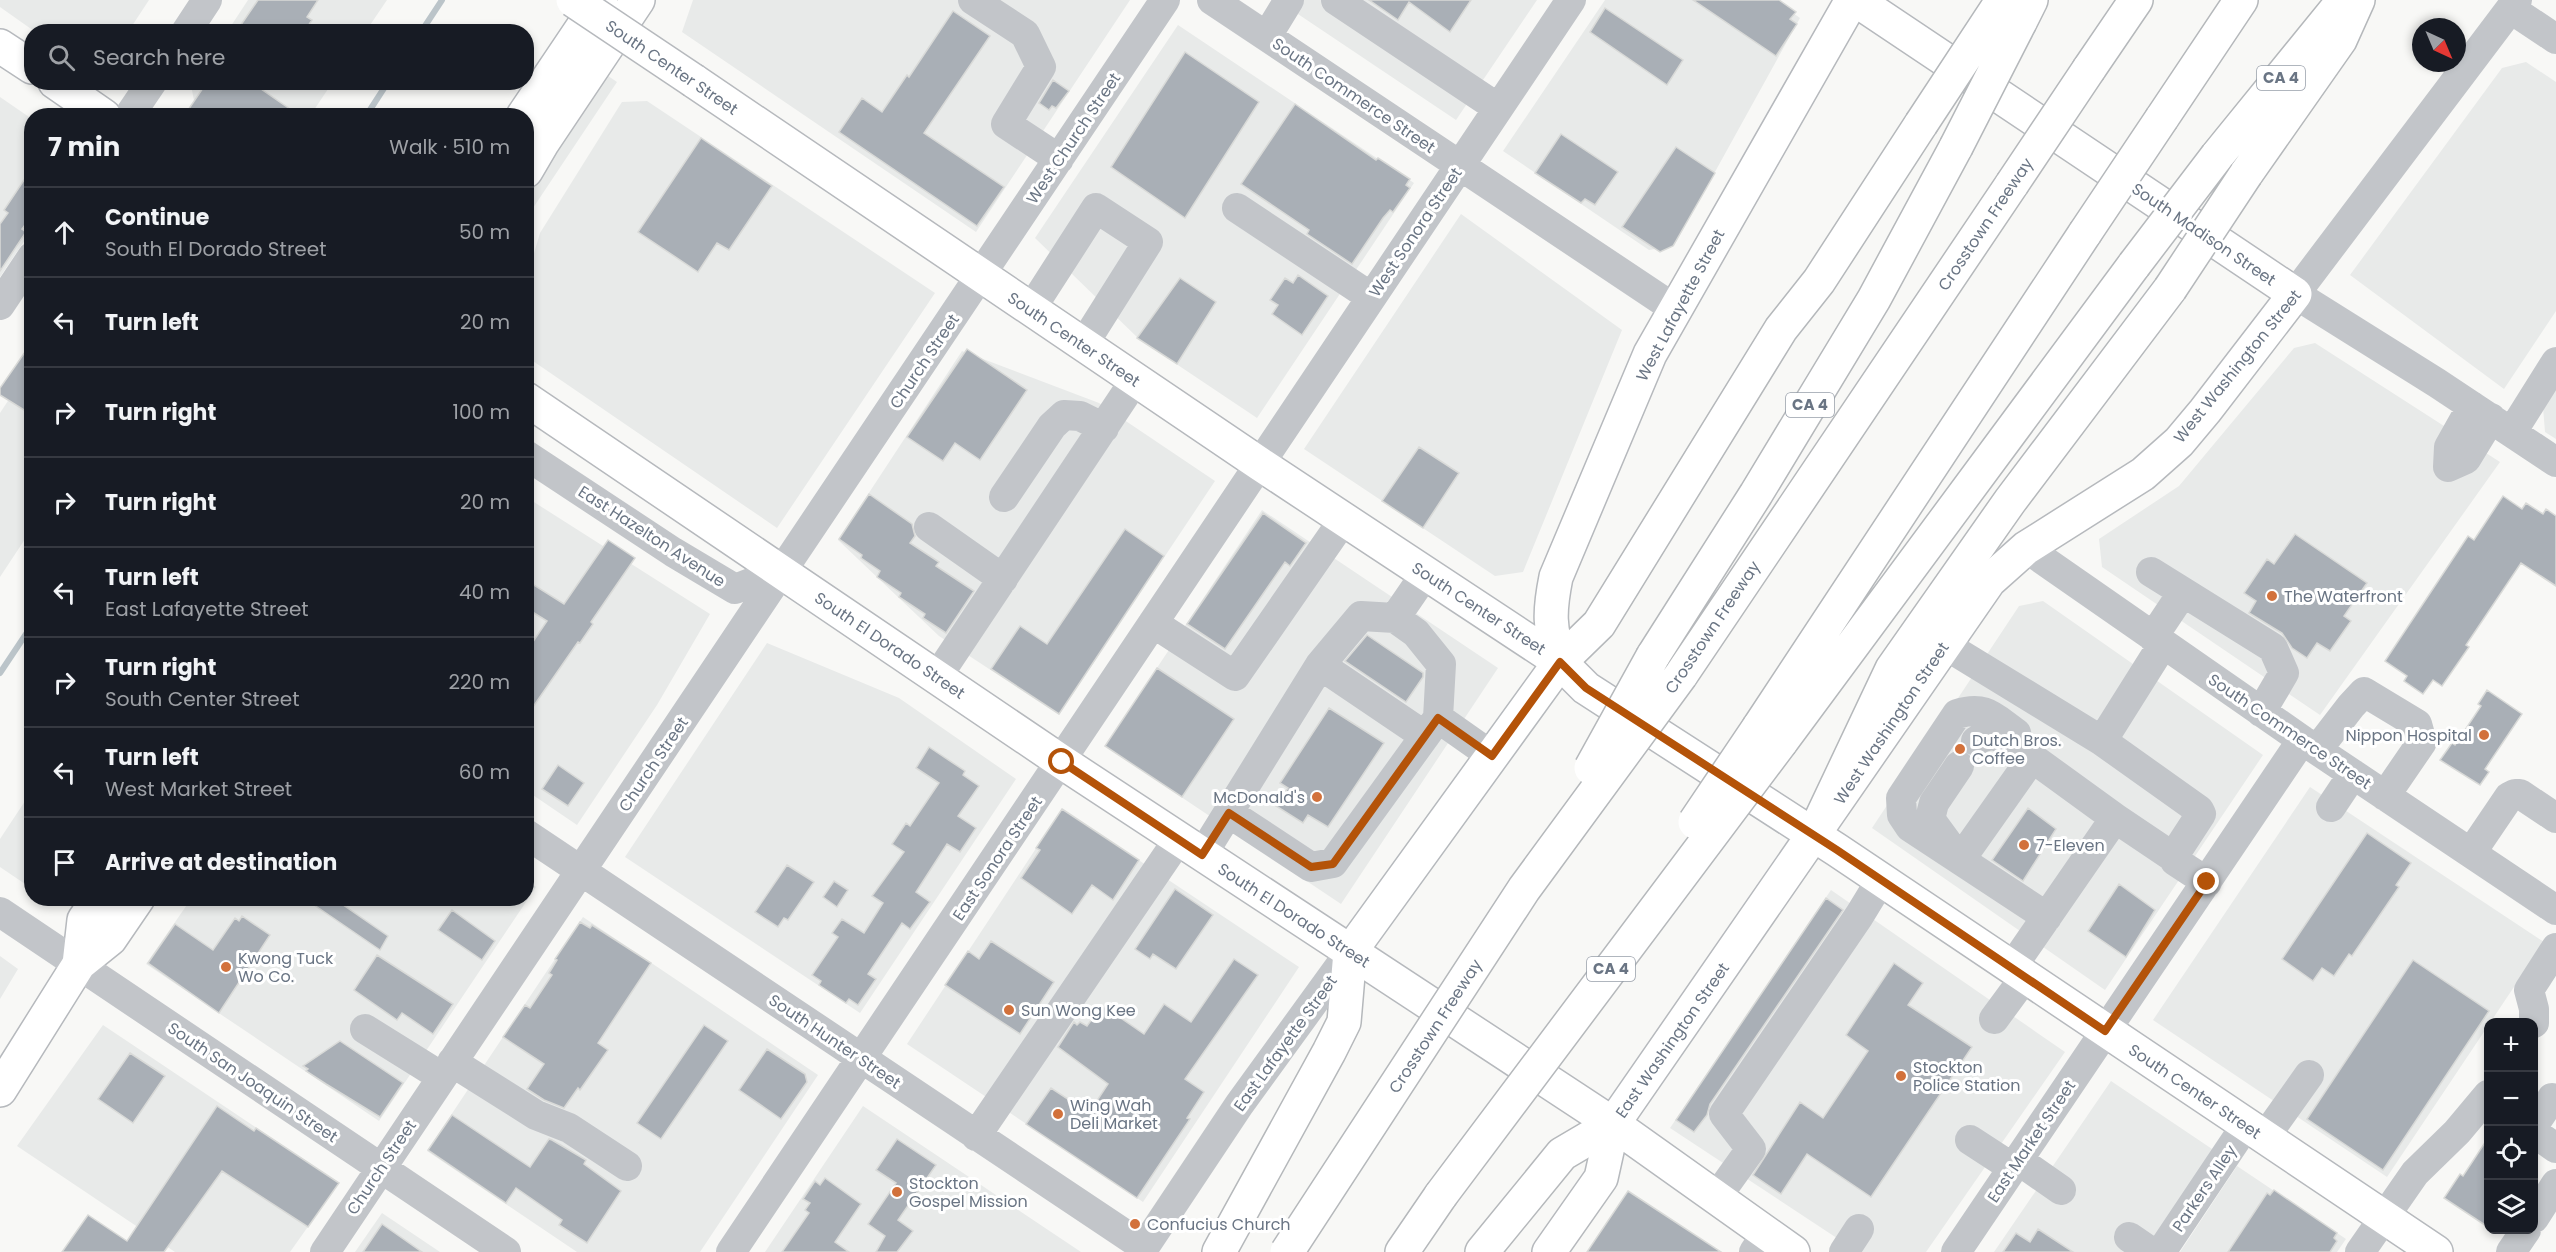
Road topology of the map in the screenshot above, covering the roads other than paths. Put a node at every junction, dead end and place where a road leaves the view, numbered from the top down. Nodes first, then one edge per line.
1 (207, 0) edge
2 (638, 0) edge
3 (973, 0) edge
4 (1165, 0) edge
5 (1212, 0) edge
6 (1288, 0) edge
7 (1336, 0) edge
8 (1571, 0) edge
9 (1854, 0) edge
10 (2136, 0) edge
11 (2241, 0) edge
12 (2344, 0) edge
13 (2358, 0) edge
14 (2514, 4) edge
15 (587, 6) edge
16 (2013, 7) edge
17 (191, 24) edge
18 (1267, 36) junction
19 (2556, 39) edge
20 (0, 46) edge
21 (24, 62) edge
22 (67, 90) edge
23 (147, 90) edge
24 (92, 108) edge
25 (134, 108) edge
26 (528, 108) edge
27 (1498, 108) junction
28 (534, 157) edge
29 (1059, 159) junction
30 (1459, 166) junction
31 (1237, 208) dead end
32 (24, 269) edge
33 (980, 276) junction
34 (2295, 294) junction
35 (1371, 297) junction
36 (0, 305) edge
37 (1030, 309) junction
38 (1675, 309) junction
39 (1083, 345) junction
40 (2556, 362) edge
41 (1135, 380) junction
42 (534, 404) edge
43 (2492, 419) junction
44 (1104, 428) junction
45 (534, 460) edge
46 (2556, 462) edge
47 (1260, 464) junction
48 (1004, 497) dead end
49 (1344, 519) junction
50 (929, 527) dead end
51 (2026, 548) junction
52 (782, 572) junction
53 (1426, 573) junction
54 (1004, 579) junction
55 (1395, 618) junction
56 (1153, 622) junction
57 (2151, 635) junction
58 (1945, 645) junction
59 (1560, 662) junction
60 (1320, 665) junction
61 (937, 677) junction
62 (2261, 712) junction
63 (1431, 727) junction
64 (1770, 734) junction
65 (1976, 741) dead end
66 (2102, 741) junction
67 (2309, 745) junction
68 (2026, 754) junction
69 (1492, 756) junction
70 (1062, 762) junction
71 (1959, 766) dead end
72 (2352, 774) junction
73 (2385, 796) junction
74 (2331, 807) dead end
75 (1229, 813) junction
76 (2115, 818) junction
77 (2556, 818) edge
78 (1813, 836) junction
79 (534, 839) edge
80 (1190, 847) junction
81 (2471, 853) junction
82 (2173, 856) junction
83 (1960, 860) junction
84 (581, 871) junction
85 (1881, 880) junction
86 (2207, 882) junction
87 (1524, 890) junction
88 (2553, 900) edge
89 (94, 906) edge
90 (133, 906) edge
91 (0, 912) edge
92 (2047, 917) junction
93 (2556, 948) edge
94 (1350, 952) junction
95 (79, 964) junction
96 (2018, 972) junction
97 (2534, 1018) edge
98 (1995, 1019) dead end
99 (365, 1029) dead end
100 (2105, 1031) junction
101 (861, 1059) junction
102 (447, 1070) junction
103 (2309, 1075) dead end
104 (0, 1090) edge
105 (2484, 1100) edge
106 (2556, 1100) edge
107 (2538, 1119) edge
108 (1613, 1124) junction
109 (2256, 1131) junction
110 (976, 1136) junction
111 (2538, 1136) edge
112 (1965, 1147) dead end
113 (2556, 1148) edge
114 (627, 1166) dead end
115 (381, 1168) junction
116 (2011, 1171) junction
117 (2556, 1184) edge
118 (2061, 1190) dead end
119 (1716, 1198) junction
120 (2538, 1212) edge
121 (2384, 1217) junction
122 (2523, 1234) edge
123 (1760, 1243) edge
124 (2159, 1247) edge
125 (1143, 1249) edge
126 (325, 1252) edge
127 (506, 1252) edge
128 (731, 1252) edge
129 (1219, 1252) edge
130 (1287, 1252) edge
131 (1402, 1252) edge
132 (1482, 1252) edge
133 (1550, 1252) edge
134 (1793, 1252) edge
135 (1956, 1252) edge
136 (2360, 1252) edge
137 (2436, 1252) edge
138 (2511, 1252) edge

1 - 17 street
2 - 28 main road
3 - 29 street
4 - 29 street, West Church Street
5 - 18 street, South Commerce Street
6 - 18 street
7 - 27 street
8 - 27 street, West Sonora Street
9 - 34 main road, South Madison Street
9 - 38 main road, West Lafayette Street
10 - 87 main road, Crosstown Freeway / CA 4, bridge
11 - 64 main road, CA 4, bridge
12 - 64 main road, CA 4, bridge
13 - 78 main road, bridge
14 - 19 street
14 - 34 street, West Washington Street
15 - 26 main road
15 - 33 main road, South Center Street, bridge
16 - 59 main road, East Lafayette Street, bridge
16 - 87 main road, CA 4, bridge
18 - 30 street, South Commerce Street
20 - 21 main road
22 - 24 main road
23 - 25 street
27 - 30 street, West Sonora Street
29 - 33 street, West Church Street
30 - 35 street, West Sonora Street
30 - 38 street, South Commerce Street
31 - 35 street
32 - 36 street
33 - 37 main road, South Center Street
33 - 52 street, Church Street
34 - 43 street, South Madison Street
34 - 51 main road, West Washington Street
35 - 47 street, West Sonora Street
37 - 39 main road, South Center Street
37 - 39 street
38 - 59 main road, West Lafayette Street
39 - 41 main road, South Center Street
40 - 43 street
41 - 44 street
41 - 47 main road, South Center Street
42 - 52 main road, South El Dorado Street
43 - 46 street, South Madison Street
44 - 48 street
44 - 54 street
45 - 52 street, East Hazelton Avenue
47 - 49 main road, South Center Street
47 - 56 street, East Sonora Street
49 - 53 main road, South Center Street
49 - 56 street
50 - 54 street
51 - 57 street, South Commerce Street
51 - 58 main road, West Washington Street
52 - 61 main road, South El Dorado Street
52 - 84 street, Church Street
53 - 55 street
53 - 59 main road, South Center Street
54 - 61 street
55 - 60 street
55 - 63 street
56 - 70 street, East Sonora Street
57 - 62 street, South Commerce Street
57 - 62 street
57 - 66 street
58 - 66 street
58 - 78 main road, West Washington Street
59 - 69 main road, East Lafayette Street
59 - 78 main road, South Center Street
60 - 63 street
60 - 75 street
61 - 70 main road, South El Dorado Street
62 - 67 street, South Commerce Street
63 - 69 street
63 - 75 street
64 - 131 main road, CA 4, bridge
65 - 68 street
66 - 82 street
67 - 72 street, South Commerce Street
67 - 73 street, East Market Street
67 - 86 street, East Market Street
68 - 76 street
68 - 83 street
68 - 83 street
69 - 94 main road, East Lafayette Street
70 - 80 main road, South El Dorado Street
70 - 101 street, East Sonora Street
71 - 83 street
72 - 73 street, South Commerce Street
72 - 74 street
73 - 81 street, South Commerce Street
75 - 80 street
76 - 82 street
76 - 92 street
77 - 81 street
78 - 85 main road, South Center Street
78 - 108 main road, East Washington Street
79 - 84 street, South Hunter Street
80 - 94 main road, South El Dorado Street
80 - 110 street
81 - 88 street, South Commerce Street
82 - 86 street
83 - 92 street
84 - 101 street, South Hunter Street
84 - 102 street, Church Street
85 - 96 main road, South Center Street
85 - 119 street
86 - 100 street, East Market Street
87 - 130 main road, Crosstown Freeway / CA 4, bridge
89 - 95 main road
90 - 95 main road
91 - 95 street, South San Joaquin Street
92 - 96 street
93 - 97 street
94 - 108 main road, South El Dorado Street
94 - 125 street, East Lafayette Street
94 - 129 main road
95 - 104 main road
95 - 115 street, South San Joaquin Street
96 - 98 street
96 - 100 main road, South Center Street
99 - 102 street
100 - 109 main road, South Center Street
100 - 116 street, East Market Street
101 - 110 street, South Hunter Street
101 - 128 street, East Sonora Street
102 - 114 street
102 - 115 street, Church Street
103 - 109 street, Parkers Alley
105 - 121 street
106 - 107 street
108 - 119 main road, South El Dorado Street
108 - 132 main road
108 - 133 main road, East Washington Street
109 - 121 main road, South Center Street
109 - 124 street, Parkers Alley
110 - 125 street, South Hunter Street
111 - 113 street
112 - 116 street
115 - 126 street, Church Street
115 - 127 street, South San Joaquin Street
116 - 118 street
116 - 135 street, East Market Street
117 - 120 street
119 - 123 main road, South El Dorado Street
121 - 136 street
121 - 137 main road, South Center Street
122 - 138 street
123 - 134 main road, South El Dorado Street

